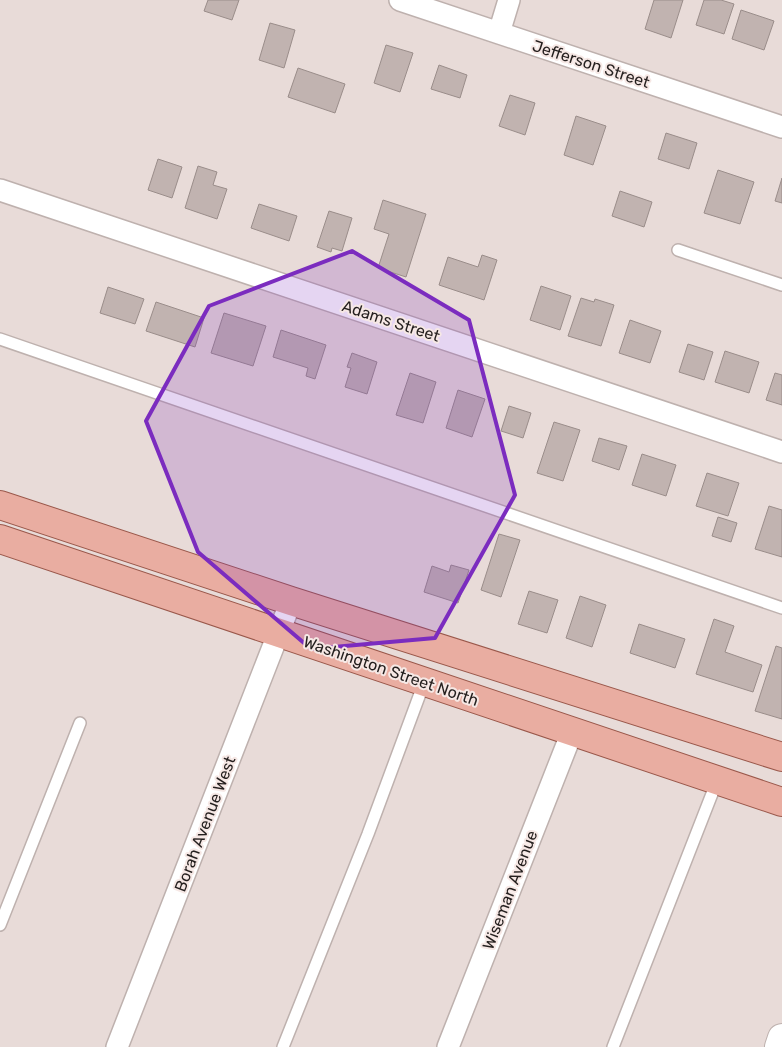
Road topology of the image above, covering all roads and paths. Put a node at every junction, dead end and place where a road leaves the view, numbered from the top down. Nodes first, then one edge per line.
1 (400, 0) edge
2 (509, 0) edge
3 (498, 33) junction
4 (782, 127) edge
5 (0, 190) edge
6 (678, 250) dead end
7 (782, 285) edge
8 (0, 339) edge
9 (782, 452) edge
10 (0, 505) edge
11 (0, 539) edge
12 (291, 601) junction
13 (782, 608) edge
14 (279, 634) junction
15 (424, 683) junction
16 (80, 723) dead end
17 (572, 732) junction
18 (782, 756) edge
19 (717, 780) junction
20 (782, 802) edge
21 (0, 925) edge
22 (782, 1038) edge
23 (117, 1047) edge
24 (283, 1047) edge
25 (448, 1047) edge
26 (613, 1047) edge
27 (779, 1047) edge

1 - 3 street, Jefferson Street
2 - 3 street
3 - 4 street, Jefferson Street
5 - 9 street, Adams Street
6 - 7 lane
8 - 13 lane
10 - 12 main road
11 - 14 main road, Washington Street North
12 - 14 street, Borah Avenue West
12 - 18 main road
14 - 15 main road, Washington Street North
14 - 23 street, Borah Avenue West
15 - 17 main road, Washington Street North
15 - 24 lane
16 - 21 lane
17 - 19 main road, Washington Street North
17 - 25 street, Wiseman Avenue
19 - 20 main road, Washington Street North
19 - 26 lane
22 - 27 street

